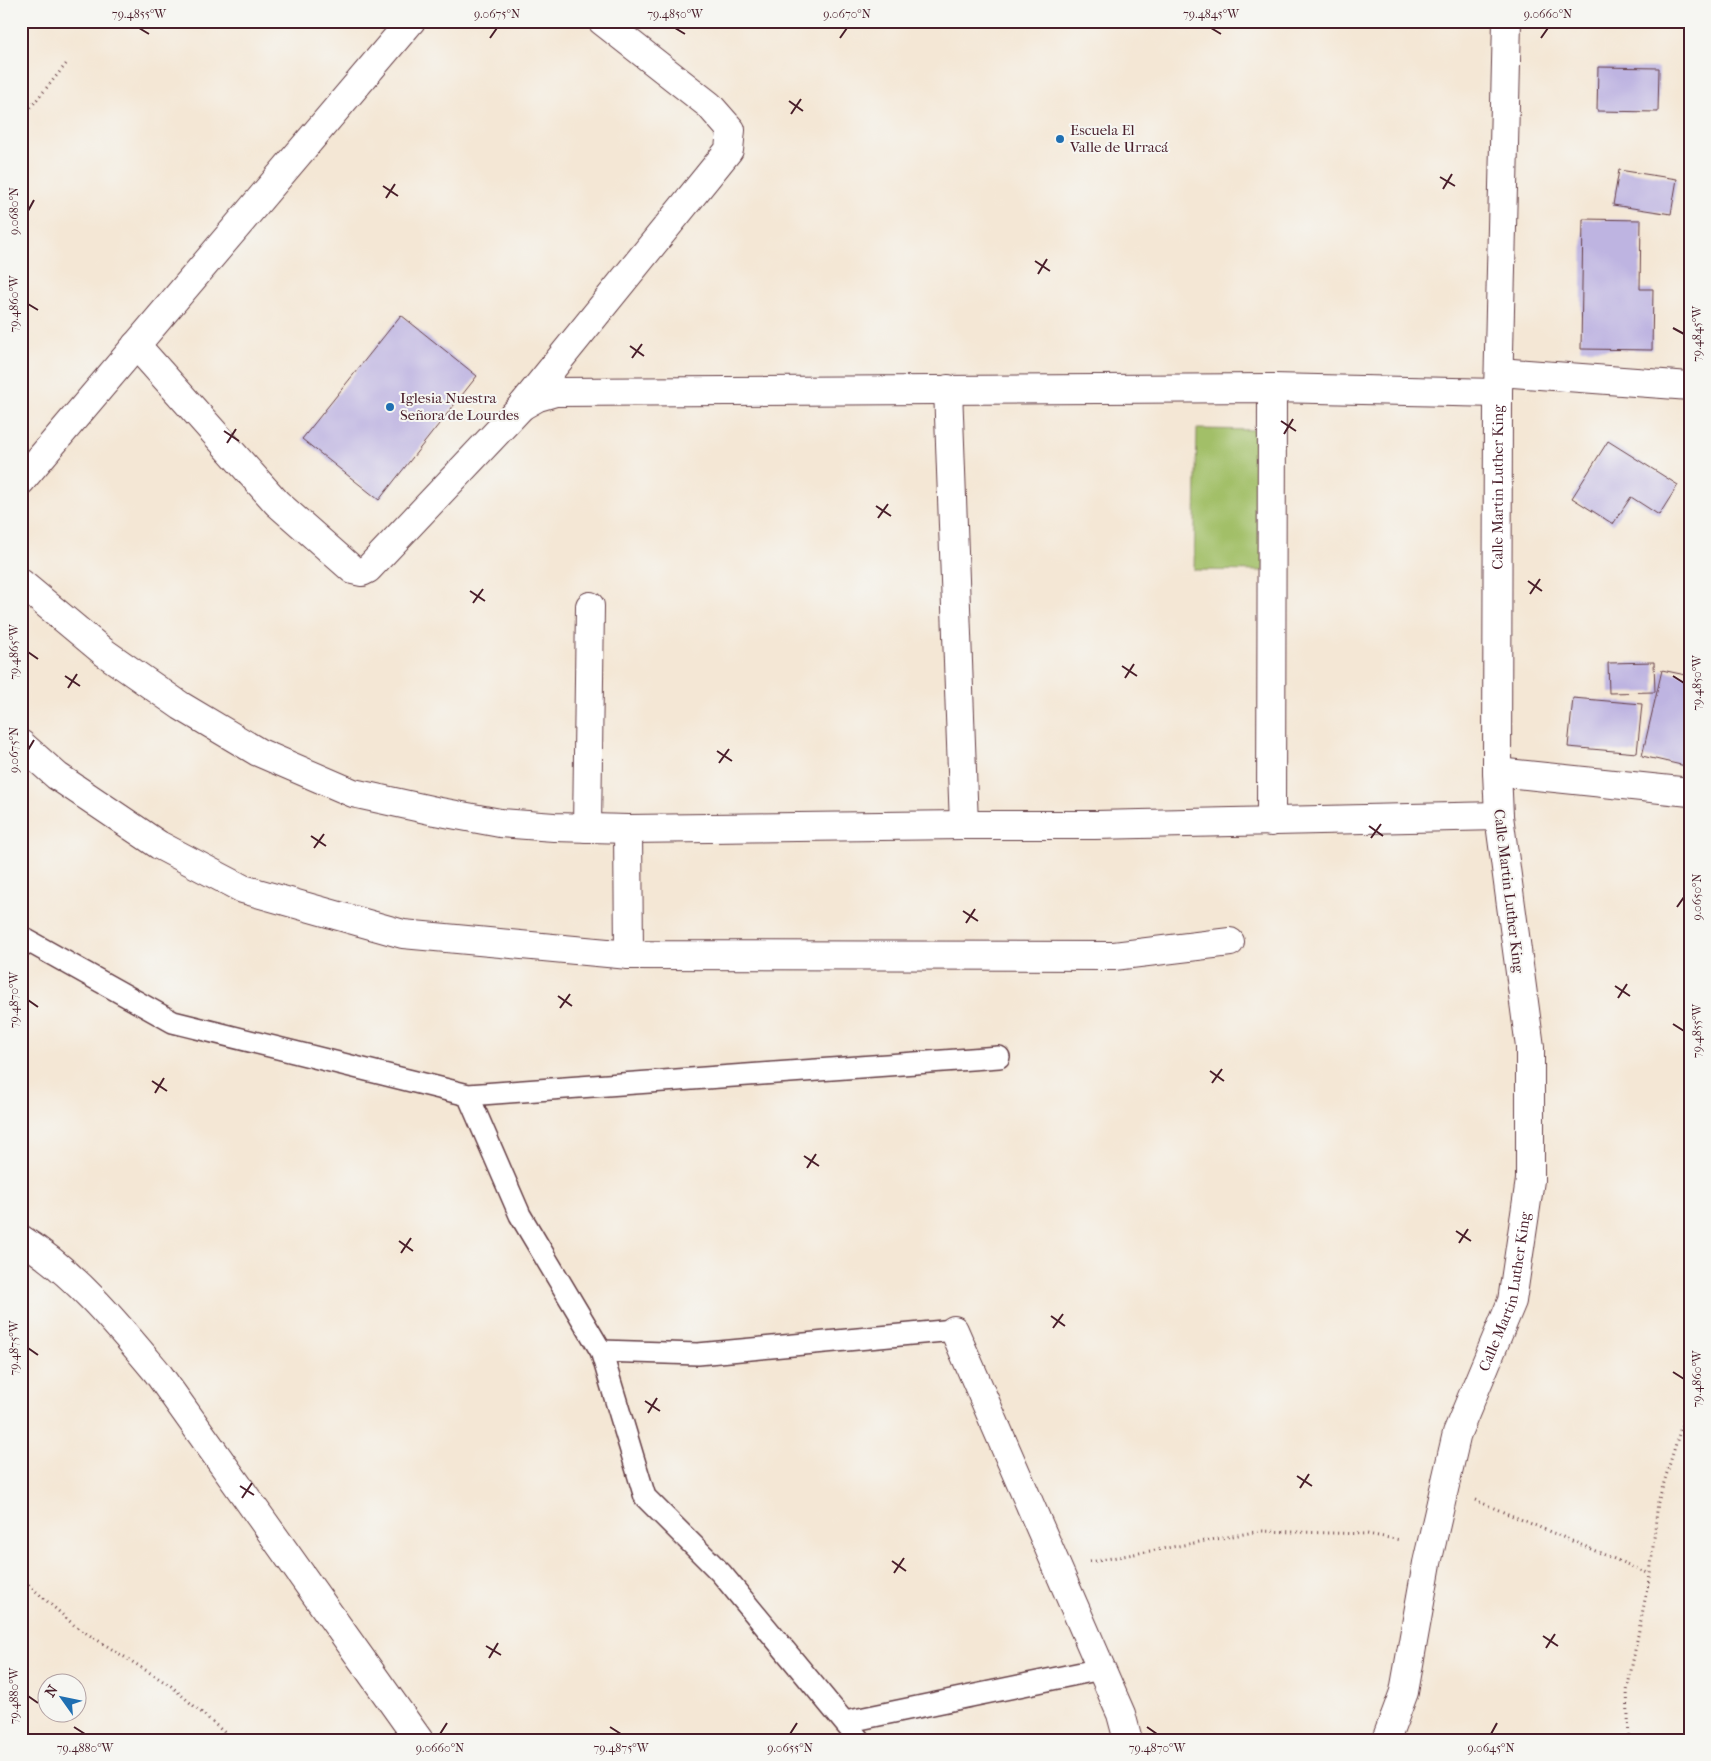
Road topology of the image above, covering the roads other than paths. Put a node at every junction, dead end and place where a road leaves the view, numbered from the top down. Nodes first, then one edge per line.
1 (602, 21) edge
2 (1508, 21) edge
3 (407, 22) edge
4 (136, 345) junction
5 (1498, 382) junction
6 (1690, 386) edge
7 (1272, 388) junction
8 (948, 389) junction
9 (520, 407) junction
10 (21, 481) edge
11 (21, 583) edge
12 (590, 606) dead end
13 (21, 744) edge
14 (1497, 772) junction
15 (1690, 792) edge
16 (1499, 816) junction
17 (1271, 822) junction
18 (964, 825) junction
19 (587, 828) junction
20 (628, 830) junction
21 (21, 937) edge
22 (1230, 942) dead end
23 (629, 955) junction
24 (999, 1057) dead end
25 (468, 1095) junction
26 (21, 1239) edge
27 (954, 1330) joint
28 (601, 1351) junction
29 (1101, 1669) junction
30 (845, 1722) junction
31 (419, 1740) edge
32 (859, 1740) edge
33 (1128, 1740) edge
34 (1386, 1740) edge

1 - 9 street
2 - 5 street, Calle Martin Luther King
3 - 4 street
4 - 9 street
4 - 10 street
5 - 6 street
5 - 7 street
5 - 14 street, Calle Martin Luther King
7 - 8 street
7 - 17 street
8 - 9 street
8 - 18 street
11 - 19 street
12 - 19 street
13 - 23 street
14 - 15 street
14 - 16 street, Calle Martin Luther King
16 - 17 street
16 - 34 street, Calle Martin Luther King
17 - 18 street
18 - 20 street
19 - 20 street
20 - 23 street
21 - 25 lane
22 - 23 street
24 - 25 lane
25 - 28 lane
26 - 31 street
27 - 28 lane
27 - 29 street
28 - 30 lane
29 - 30 lane
29 - 33 street
30 - 32 lane

